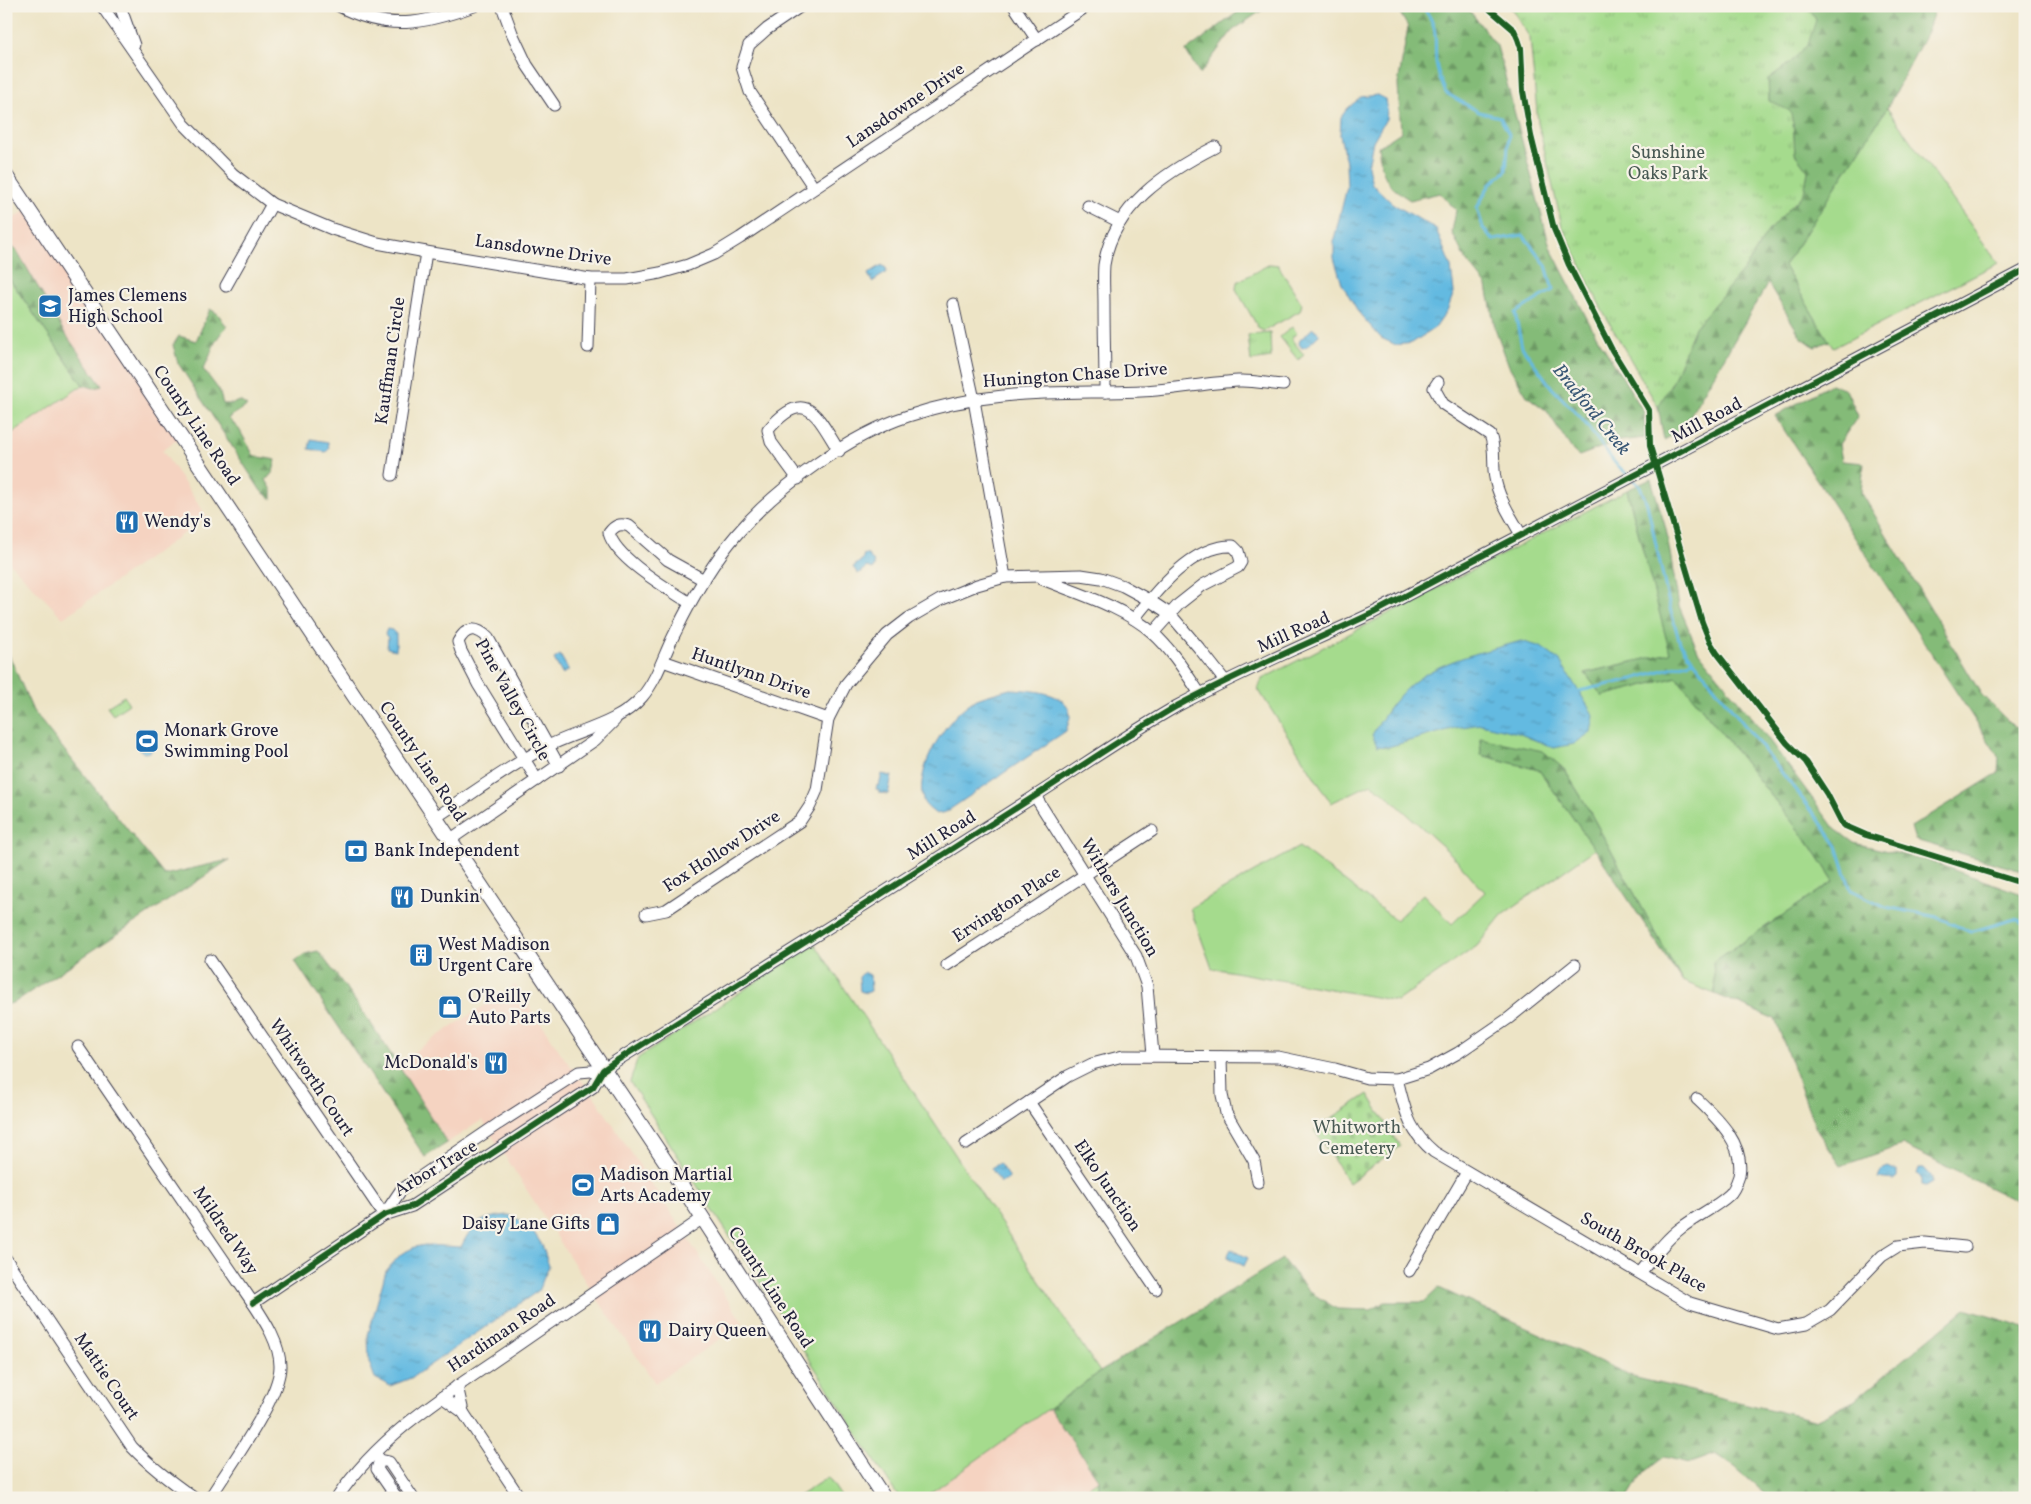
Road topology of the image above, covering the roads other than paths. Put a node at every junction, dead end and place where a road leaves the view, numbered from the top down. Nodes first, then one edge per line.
1 (102, 6) edge
2 (120, 6) edge
3 (339, 6) edge
4 (474, 6) edge
5 (502, 6) edge
6 (801, 6) edge
7 (1014, 6) edge
8 (1087, 6) edge
9 (1037, 40) junction
10 (139, 58) junction
11 (554, 105) dead end
12 (1215, 147) dead end
13 (6, 176) edge
14 (814, 188) junction
15 (272, 204) junction
16 (1088, 206) dead end
17 (1120, 222) junction
18 (426, 252) junction
19 (2025, 270) edge
20 (590, 279) junction
21 (226, 286) dead end
22 (953, 304) dead end
23 (588, 347) dead end
24 (1438, 382) dead end
25 (1283, 386) dead end
26 (1105, 392) junction
27 (974, 400) junction
28 (839, 451) junction
29 (392, 475) dead end
30 (798, 479) junction
31 (1521, 535) junction
32 (1005, 577) junction
33 (1038, 577) junction
34 (704, 580) junction
35 (1149, 600) junction
36 (690, 603) junction
37 (1170, 614) junction
38 (1134, 619) junction
39 (1153, 633) junction
40 (663, 661) junction
41 (1225, 681) junction
42 (1200, 694) junction
43 (619, 716) junction
44 (828, 719) junction
45 (547, 746) junction
46 (525, 758) junction
47 (559, 766) junction
48 (537, 780) junction
49 (1035, 796) junction
50 (436, 817) junction
51 (1152, 831) dead end
52 (451, 839) junction
53 (1086, 875) junction
54 (646, 914) dead end
55 (210, 960) dead end
56 (1575, 964) dead end
57 (947, 965) dead end
58 (78, 1046) dead end
59 (1154, 1055) junction
60 (1221, 1057) junction
61 (603, 1070) junction
62 (1397, 1079) junction
63 (1697, 1099) dead end
64 (1029, 1102) junction
65 (966, 1144) dead end
66 (1467, 1172) junction
67 (1258, 1182) dead end
68 (384, 1215) junction
69 (703, 1218) junction
70 (1965, 1247) dead end
71 (6, 1259) edge
72 (1409, 1271) dead end
73 (1640, 1272) junction
74 (1156, 1290) dead end
75 (253, 1303) junction
76 (457, 1386) junction
77 (442, 1396) junction
78 (463, 1412) junction
79 (378, 1457) junction
80 (194, 1498) edge
81 (210, 1498) edge
82 (337, 1498) edge
83 (397, 1498) edge
84 (413, 1498) edge
85 (520, 1498) edge
86 (884, 1498) edge

1 - 10 street, Lansdowne Drive
2 - 10 street, Lansdowne Drive
3 - 4 street
5 - 11 street
6 - 14 street
7 - 9 street
8 - 9 street, Lansdowne Drive
9 - 14 street, Lansdowne Drive
10 - 15 street, Lansdowne Drive
12 - 17 street
13 - 50 main road, County Line Road
14 - 20 street, Lansdowne Drive
15 - 18 street, Lansdowne Drive
15 - 21 street
16 - 17 street
17 - 26 street
18 - 20 street, Lansdowne Drive
18 - 29 street, Kauffman Circle
19 - 31 street, Mill Road
20 - 23 street
22 - 27 street
24 - 31 street
25 - 26 street, Hunington Chase Drive
26 - 27 street, Hunington Chase Drive
27 - 28 street, Hunington Chase Drive
27 - 32 street
28 - 30 street, Hunington Chase Drive
28 - 30 street
30 - 34 street, Hunington Chase Drive
31 - 41 street, Mill Road
32 - 33 street, Fox Hollow Drive
32 - 44 street, Fox Hollow Drive
33 - 35 street, Fox Hollow Drive
33 - 38 street, Fox Hollow Drive
34 - 36 street, Hunington Chase Drive
34 - 36 street
35 - 37 street, Fox Hollow Drive
35 - 37 street
35 - 38 street
36 - 40 street, Hunington Chase Drive
37 - 39 street
37 - 41 street, Fox Hollow Drive
38 - 39 street, Fox Hollow Drive
39 - 42 street, Fox Hollow Drive
40 - 43 street, Hunington Chase Drive
40 - 44 street, Huntlynn Drive
41 - 42 street, Mill Road
42 - 49 street, Mill Road
43 - 45 street, Hunington Chase Drive
43 - 47 street
44 - 54 street, Fox Hollow Drive
45 - 46 street, Hunington Chase Drive
45 - 46 street, Pine Valley Circle
45 - 47 street, Pine Valley Circle
46 - 48 street, Pine Valley Circle
46 - 50 street, Hunington Chase Drive
47 - 48 street
48 - 52 street
49 - 53 street, Withers Junction
49 - 61 street, Mill Road
50 - 52 main road, County Line Road
51 - 53 street, Ervington Place
52 - 61 main road, County Line Road
53 - 57 street, Ervington Place
53 - 59 street, Withers Junction
55 - 68 street, Whitworth Court
56 - 62 street
58 - 75 street, Mildred Way
59 - 60 street
59 - 64 street
60 - 62 street
60 - 67 street
61 - 68 street, Arbor Trace
61 - 68 street, Arbor Trace
61 - 69 main road, County Line Road
62 - 66 street, South Brook Place
63 - 73 street
64 - 65 street
64 - 74 street, Elko Junction
66 - 72 street
66 - 73 street, South Brook Place
68 - 75 street, Arbor Trace
69 - 76 street, Hardiman Road
69 - 86 main road, County Line Road
70 - 73 street, South Brook Place
71 - 80 street, Mattie Court
75 - 81 street, Mildred Way
76 - 77 street, Hardiman Road
76 - 78 street
77 - 78 street
77 - 79 street, Hardiman Road
78 - 85 street
79 - 82 street, Hardiman Road
79 - 83 street
79 - 84 street

